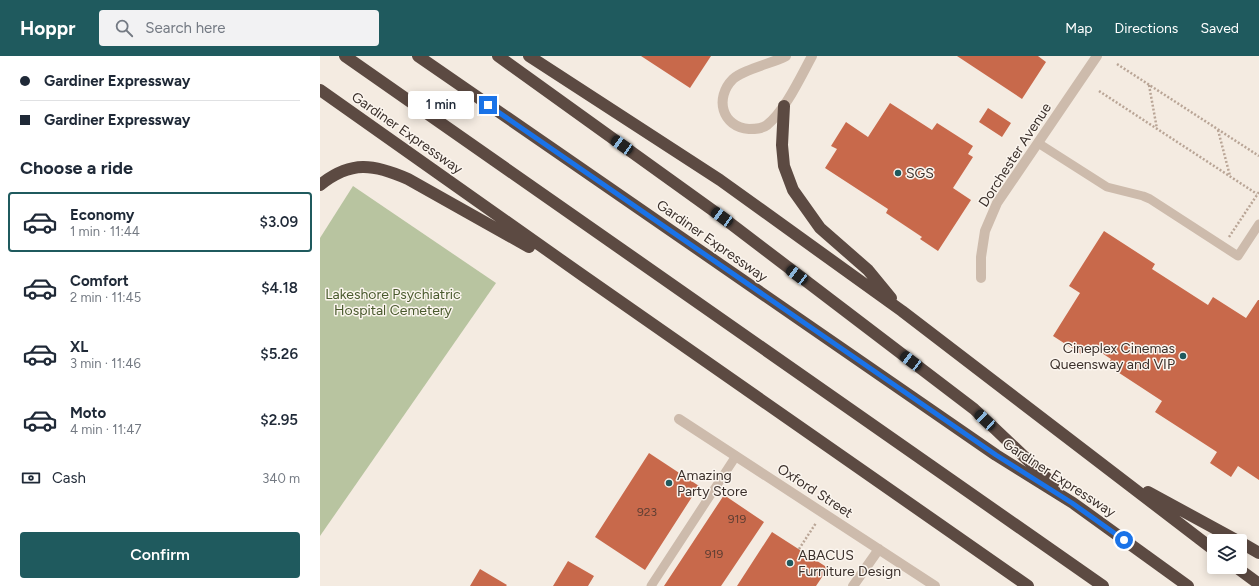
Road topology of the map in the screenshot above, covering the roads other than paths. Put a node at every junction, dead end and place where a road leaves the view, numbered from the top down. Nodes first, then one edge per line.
1 (345, 56) edge
2 (418, 56) edge
3 (498, 56) edge
4 (529, 56) edge
5 (786, 56) edge
6 (812, 56) edge
7 (1096, 56) edge
8 (320, 90) edge
9 (784, 106) junction
10 (1038, 143) junction
11 (320, 185) edge
12 (1259, 224) edge
13 (584, 278) junction
14 (981, 278) dead end
15 (902, 311) junction
16 (678, 419) dead end
17 (736, 456) junction
18 (1116, 475) junction
19 (1072, 503) junction
20 (1224, 534) edge
21 (1207, 545) edge
22 (1247, 546) edge
23 (879, 549) junction
24 (1259, 553) edge
25 (1000, 567) junction
26 (1245, 574) edge
27 (1259, 584) edge
28 (651, 586) edge
29 (853, 586) edge
30 (935, 586) edge
31 (1016, 586) edge
32 (1028, 586) edge
33 (1103, 586) edge
34 (1188, 586) edge

1 - 33 highway, Gardiner Expressway
2 - 19 highway, Gardiner Expressway
3 - 19 highway
4 - 15 highway
5 - 9 street
6 - 9 street
7 - 10 street, Dorchester Avenue
8 - 13 highway, Gardiner Expressway
9 - 15 highway
10 - 12 lane
10 - 14 street, Dorchester Avenue
11 - 13 highway
13 - 25 highway, Gardiner Expressway
15 - 18 highway
16 - 17 street, Oxford Street
17 - 23 street, Oxford Street
17 - 28 lane
18 - 20 highway
18 - 21 highway
19 - 34 highway, Gardiner Expressway
22 - 24 highway
23 - 29 street
23 - 30 street, Oxford Street
25 - 31 highway
25 - 32 highway, Gardiner Expressway
26 - 27 highway

